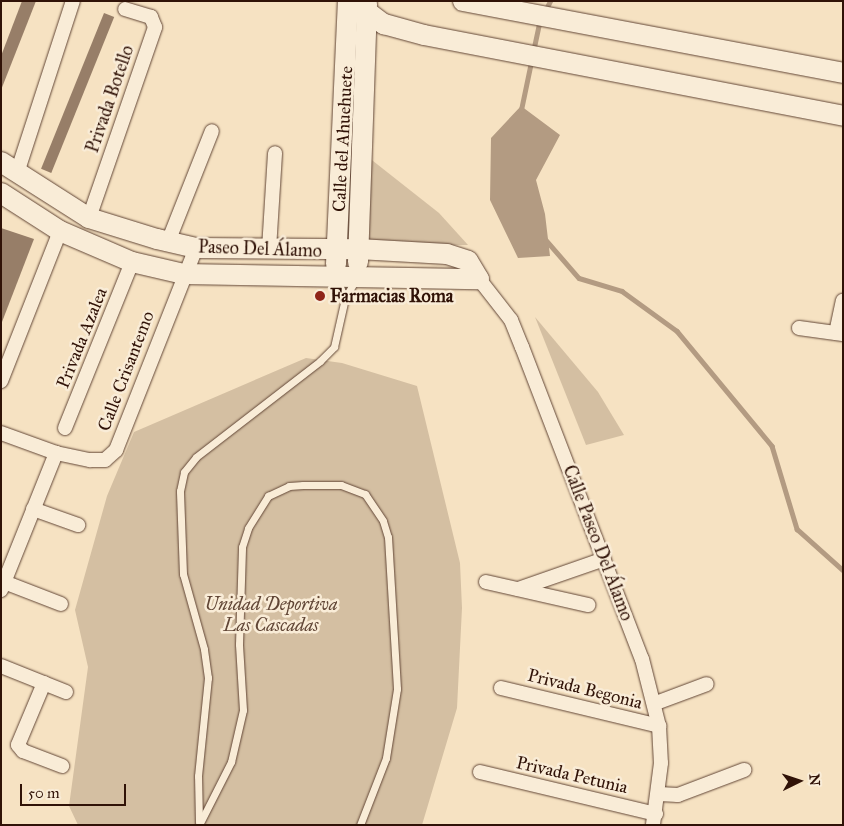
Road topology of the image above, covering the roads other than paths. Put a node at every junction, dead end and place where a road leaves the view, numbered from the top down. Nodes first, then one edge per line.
1 (73, 1) edge
2 (348, 1) edge
3 (463, 1) edge
4 (493, 4) edge
5 (362, 5) edge
6 (125, 9) dead end
7 (843, 73) edge
8 (843, 116) edge
9 (212, 131) dead end
10 (275, 153) dead end
11 (9, 168) edge
12 (1, 193) edge
13 (89, 218) junction
14 (60, 231) junction
15 (168, 242) junction
16 (196, 248) junction
17 (269, 249) junction
18 (358, 249) junction
19 (337, 251) junction
20 (132, 262) junction
21 (184, 274) junction
22 (358, 276) junction
23 (336, 277) junction
24 (479, 279) junction
25 (345, 298) junction
26 (843, 302) edge
27 (799, 328) dead end
28 (840, 334) edge
29 (1, 381) edge
30 (65, 428) dead end
31 (1, 433) edge
32 (56, 452) junction
33 (33, 510) junction
34 (78, 525) dead end
35 (604, 559) junction
36 (486, 582) dead end
37 (3, 586) edge
38 (517, 590) junction
39 (61, 604) dead end
40 (588, 605) dead end
41 (1, 666) edge
42 (44, 683) junction
43 (707, 684) dead end
44 (501, 688) dead end
45 (66, 692) dead end
46 (656, 703) junction
47 (660, 726) junction
48 (62, 766) dead end
49 (744, 770) dead end
50 (480, 772) dead end
51 (659, 794) junction
52 (655, 819) edge
53 (199, 825) edge
54 (360, 825) edge

1 - 11 street
2 - 19 street, Calle del Ahuehuete
3 - 4 street
4 - 7 street
5 - 8 street
5 - 18 street, Calle del Ahuehuete
6 - 13 street, Privada Botello
9 - 15 street
10 - 17 street
11 - 13 street, Paseo Del Álamo
12 - 14 street, Paseo Del Álamo
13 - 15 street, Paseo Del Álamo
14 - 20 street, Paseo Del Álamo
14 - 29 street
15 - 16 street, Paseo Del Álamo
16 - 17 street, Paseo Del Álamo
16 - 21 street, Calle Crisantemo
17 - 19 street, Paseo Del Álamo
18 - 19 street, Paseo Del Álamo
18 - 22 street, Calle del Ahuehuete
18 - 24 street, Calle Paseo Del Álamo
19 - 23 street, Calle del Ahuehuete
20 - 21 street, Paseo Del Álamo
20 - 30 street, Privada Azalea
21 - 23 street, Paseo Del Álamo
21 - 32 street, Calle Crisantemo
22 - 23 street, Paseo Del Álamo
22 - 24 street
22 - 25 lane
23 - 25 lane
24 - 35 street, Calle Paseo Del Álamo
25 - 53 lane
26 - 28 street
27 - 28 street
31 - 32 street, Calle Crisantemo
32 - 33 street
33 - 34 street
33 - 37 street
35 - 38 street
35 - 46 street, Calle Paseo Del Álamo
36 - 38 street
37 - 39 street
38 - 40 street
41 - 42 street
42 - 45 street
42 - 48 street
43 - 46 street
44 - 47 street, Privada Begonia
46 - 47 street, Calle Paseo Del Álamo
47 - 51 street, Calle Paseo Del Álamo
49 - 51 street
50 - 52 street, Privada Petunia
51 - 52 street, Calle Paseo Del Álamo
53 - 54 lane

